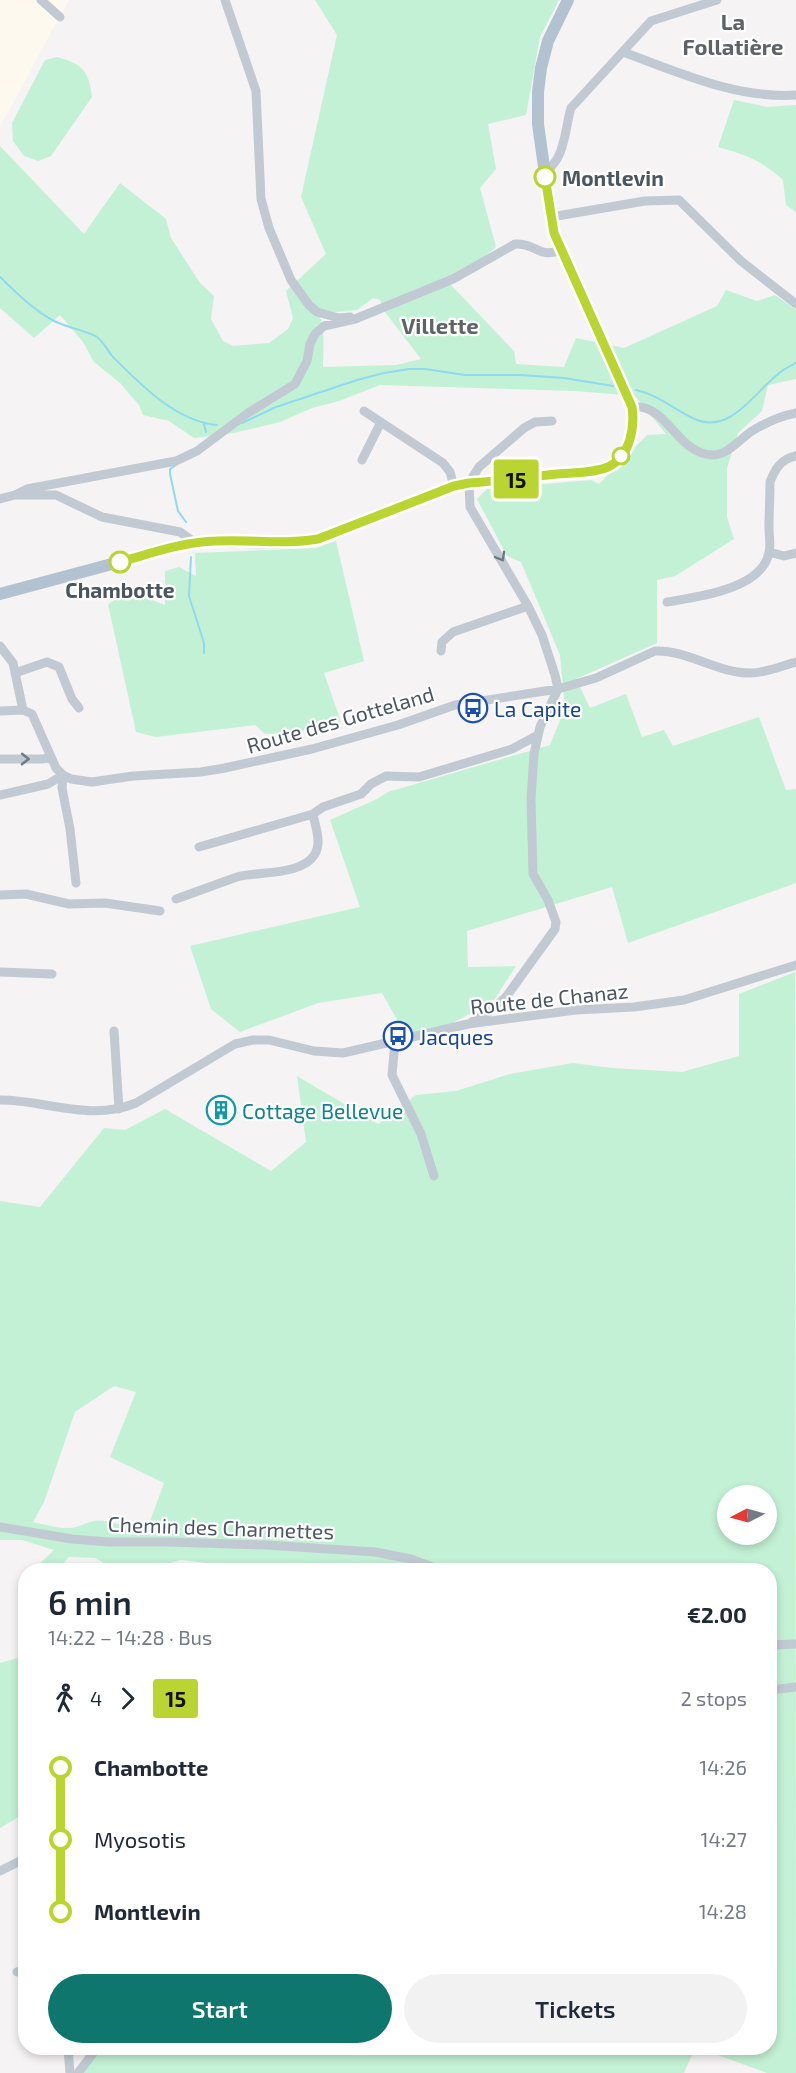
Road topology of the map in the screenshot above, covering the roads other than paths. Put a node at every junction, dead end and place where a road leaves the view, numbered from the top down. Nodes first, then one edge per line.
1 (41, 0) edge
2 (225, 0) edge
3 (568, 0) edge
4 (717, 0) edge
5 (60, 17) dead end
6 (622, 52) junction
7 (796, 95) edge
8 (545, 174) junction
9 (551, 217) junction
10 (562, 250) junction
11 (796, 304) edge
12 (355, 320) junction
13 (632, 407) junction
14 (364, 411) dead end
15 (796, 414) edge
16 (552, 421) dead end
17 (381, 422) junction
18 (796, 456) edge
19 (362, 460) dead end
20 (469, 483) junction
21 (454, 486) junction
22 (15, 495) junction
23 (0, 499) edge
24 (194, 542) junction
25 (769, 552) junction
26 (796, 553) edge
27 (0, 594) edge
28 (667, 602) dead end
29 (528, 606) junction
30 (0, 646) edge
31 (441, 651) dead end
32 (796, 662) edge
33 (15, 673) junction
34 (558, 689) junction
35 (79, 708) dead end
36 (23, 710) junction
37 (0, 711) edge
38 (538, 735) junction
39 (50, 758) junction
40 (0, 759) edge
41 (63, 775) junction
42 (0, 795) edge
43 (313, 813) junction
44 (198, 847) dead end
45 (76, 883) dead end
46 (0, 895) edge
47 (176, 899) dead end
48 (160, 911) dead end
49 (796, 965) edge
50 (0, 972) edge
51 (52, 974) dead end
52 (468, 1024) junction
53 (114, 1031) dead end
54 (395, 1042) junction
55 (0, 1100) edge
56 (119, 1109) junction
57 (434, 1176) dead end
58 (0, 1527) edge
59 (422, 1563) edge
60 (796, 1644) edge
61 (777, 1645) edge
62 (796, 1687) edge
63 (777, 1689) edge
64 (18, 1862) edge
65 (0, 1871) edge
66 (69, 2055) edge
67 (92, 2055) edge
68 (70, 2073) edge
69 (78, 2073) edge

1 - 5 street
2 - 12 street
3 - 8 main road
4 - 6 street
6 - 7 street
6 - 8 street
8 - 9 main road
9 - 10 main road
9 - 11 street
10 - 12 street
10 - 13 main road
12 - 22 street
13 - 15 street
13 - 20 main road
14 - 17 street
16 - 20 street
17 - 19 street
17 - 21 street
18 - 25 street
20 - 21 main road
20 -> 29 street
21 - 24 main road
22 - 23 street
22 - 24 street
24 - 27 main road
25 - 26 street
25 - 28 street
29 - 31 street
29 - 34 street
30 - 33 street
32 - 34 street, Route des Gotteland
33 - 35 street
33 - 36 street
34 - 38 street
34 - 41 street, Route des Gotteland
36 - 37 street
36 - 39 street
38 - 43 street
38 - 52 street
40 -> 39 street
39 - 41 street
41 - 42 street
41 - 45 street
43 - 44 street
43 - 47 street
46 - 48 street
49 - 52 street, Route de Chanaz
50 - 51 street
52 - 54 street, Route de Chanaz
53 - 56 street
54 - 56 street, Route de Chanaz
54 - 57 street
55 - 56 street, Route de Chanaz
58 - 59 street, Chemin des Charmettes
60 - 61 street
62 - 63 street
64 - 65 street
66 - 68 street
67 - 69 street

